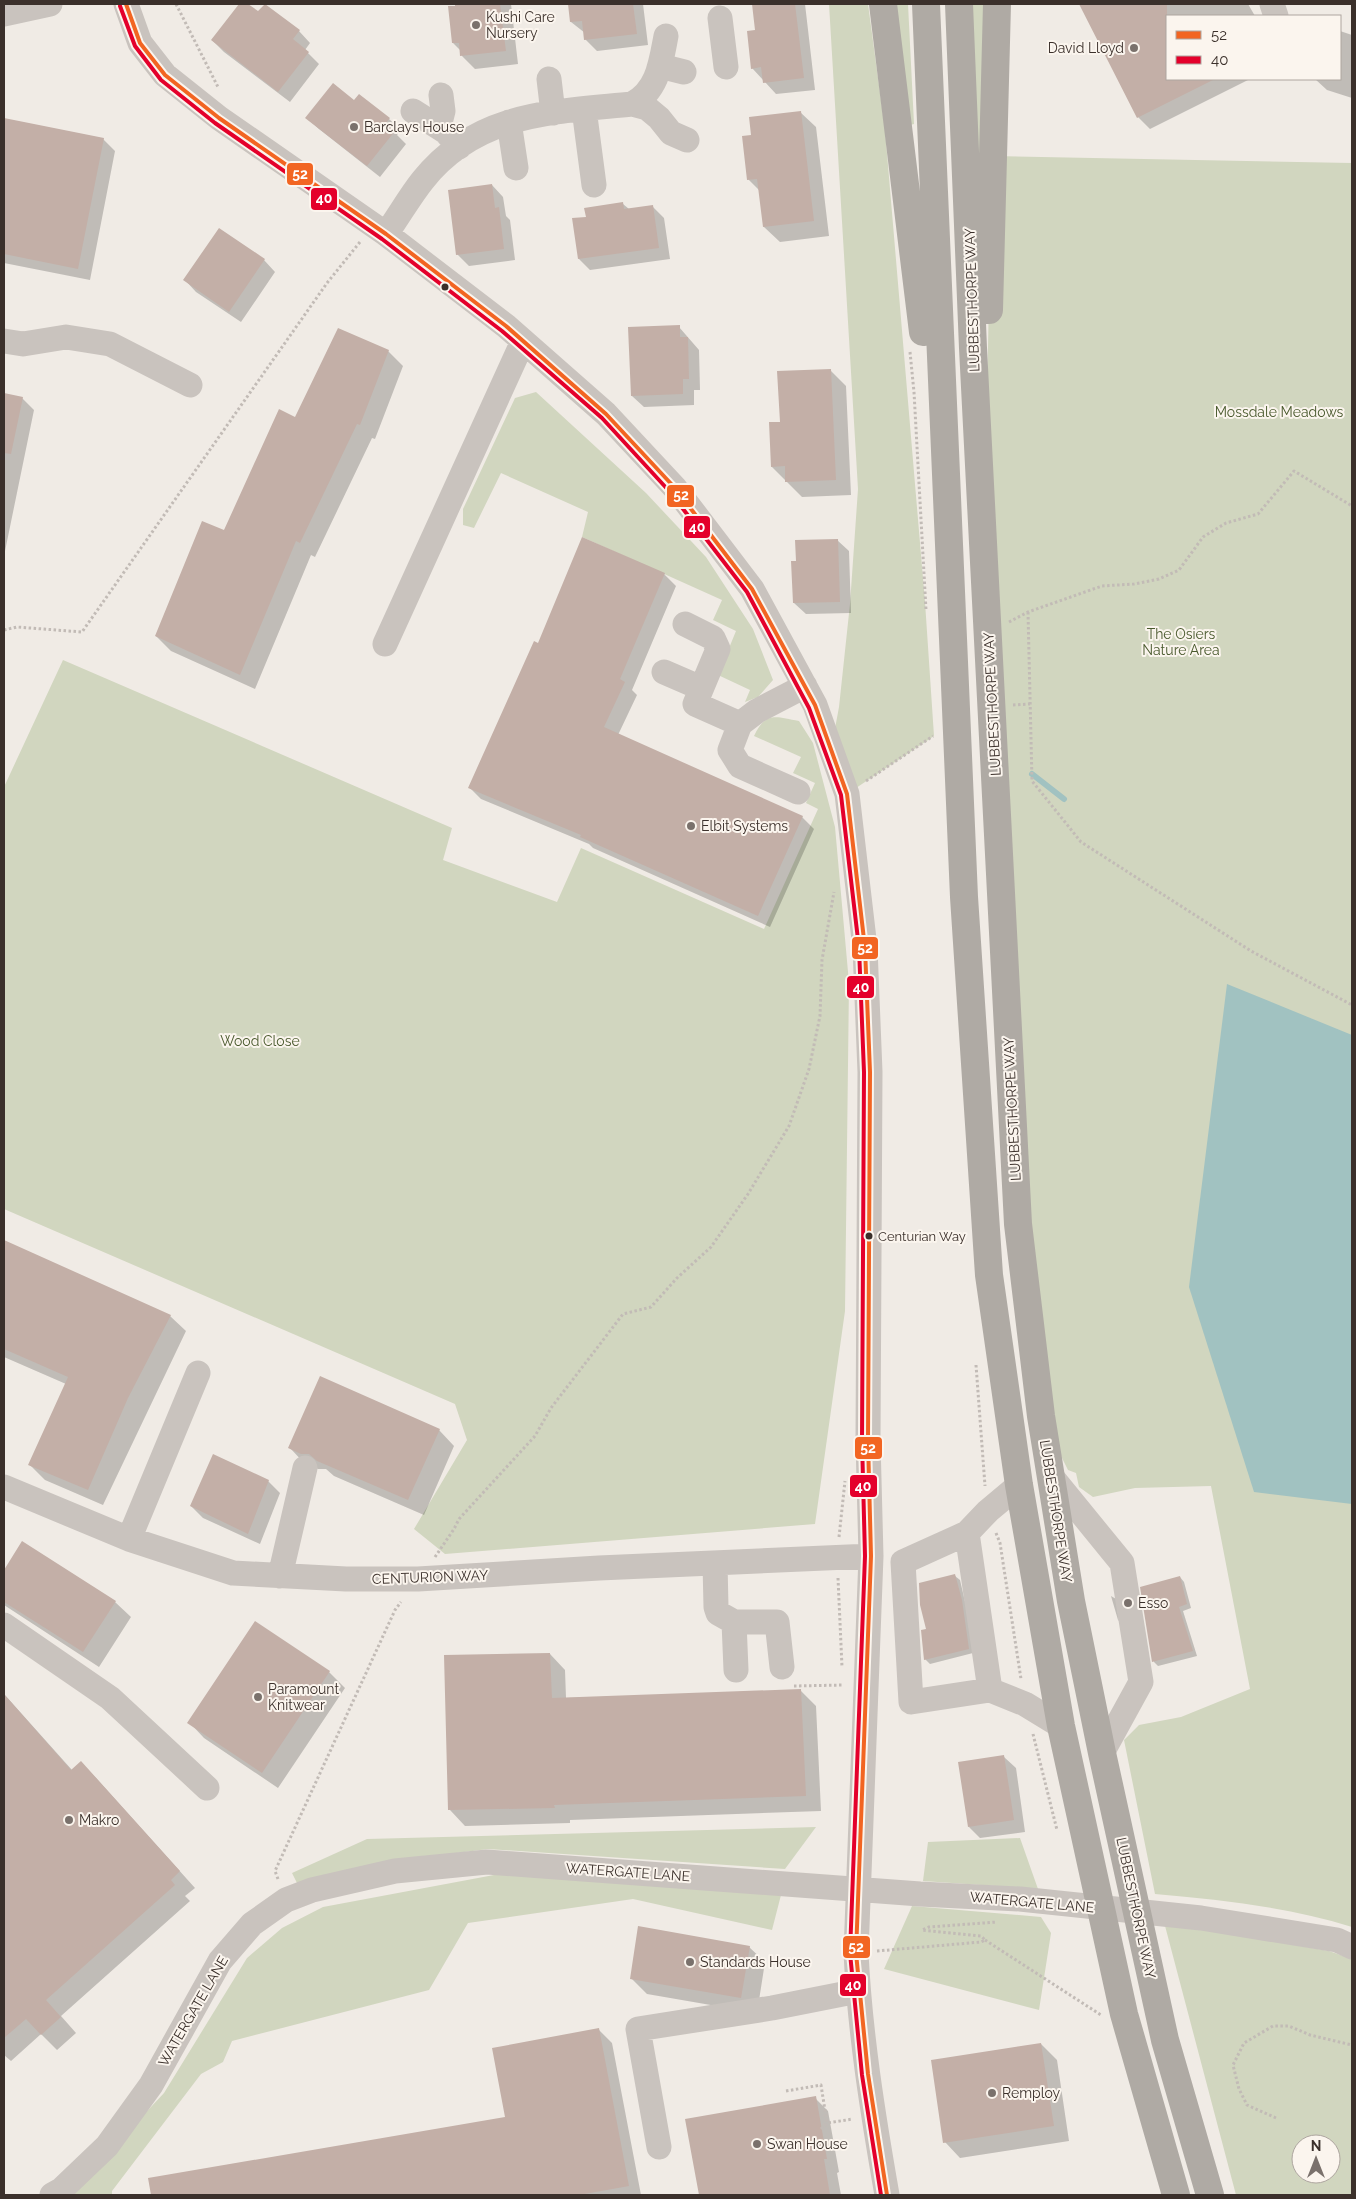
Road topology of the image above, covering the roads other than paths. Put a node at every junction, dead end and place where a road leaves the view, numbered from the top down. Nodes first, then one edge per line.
1 (50, 4) edge
2 (126, 4) edge
3 (883, 4) edge
4 (926, 4) edge
5 (959, 4) edge
6 (997, 4) edge
7 (4, 14) edge
8 (720, 18) dead end
9 (666, 36) dead end
10 (660, 66) junction
11 (726, 67) dead end
12 (684, 72) dead end
13 (549, 79) dead end
14 (441, 96) dead end
15 (632, 104) junction
16 (584, 109) junction
17 (413, 111) dead end
18 (553, 112) junction
19 (509, 122) junction
20 (439, 127) junction
21 (679, 136) dead end
22 (459, 147) junction
23 (516, 168) dead end
24 (594, 185) dead end
25 (386, 234) junction
26 (4, 341) edge
27 (523, 341) junction
28 (190, 385) dead end
29 (984, 546) junction
30 (951, 557) junction
31 (685, 624) dead end
32 (385, 644) dead end
33 (664, 672) dead end
34 (804, 686) junction
35 (702, 688) junction
36 (740, 724) junction
37 (798, 792) dead end
38 (198, 1373) dead end
39 (306, 1468) dead end
40 (1051, 1476) junction
41 (1019, 1485) junction
42 (4, 1487) edge
43 (967, 1533) junction
44 (128, 1539) junction
45 (871, 1556) junction
46 (715, 1563) junction
47 (280, 1576) junction
48 (734, 1622) junction
49 (4, 1625) edge
50 (736, 1670) dead end
51 (787, 1677) road end
52 (990, 1690) junction
53 (1060, 1726) junction
54 (1102, 1753) junction
55 (207, 1788) dead end
56 (1352, 1947) edge
57 (858, 1991) junction
58 (659, 2147) dead end
59 (52, 2195) edge
60 (887, 2195) edge
61 (1176, 2195) edge
62 (1210, 2195) edge

1 - 7 street
2 - 25 street
3 - 30 highway
4 - 30 highway
5 - 29 highway, LUBBESTHORPE WAY
6 - 29 highway
8 - 11 street
9 - 10 street
10 - 12 street
10 - 15 street
13 - 18 street
14 - 20 street
15 - 16 street
15 - 21 street
16 - 18 street
16 - 24 street
17 - 20 street
18 - 19 street
19 - 22 street
19 - 23 street
20 - 22 street
22 - 25 street
25 - 27 street
26 - 28 street
27 - 32 street
27 - 34 street
29 - 40 highway, LUBBESTHORPE WAY
30 - 41 highway
31 - 35 street
33 - 35 street
34 - 36 street
34 - 45 street
35 - 36 street
36 - 37 street
38 - 44 street
39 - 47 street
40 - 54 highway, LUBBESTHORPE WAY
40 - 54 street
41 - 43 street
41 - 53 highway
42 - 44 street, CENTURION WAY
43 - 52 street
43 - 52 street
44 - 47 street, CENTURION WAY
45 - 46 street, CENTURION WAY
45 - 57 street
46 - 47 street, CENTURION WAY
46 - 48 street
48 - 50 street
48 - 51 street
49 - 55 street
52 - 53 street
53 - 61 highway
54 - 62 highway, LUBBESTHORPE WAY
56 - 59 street, WATERGATE LANE
57 - 58 street
57 - 60 street

